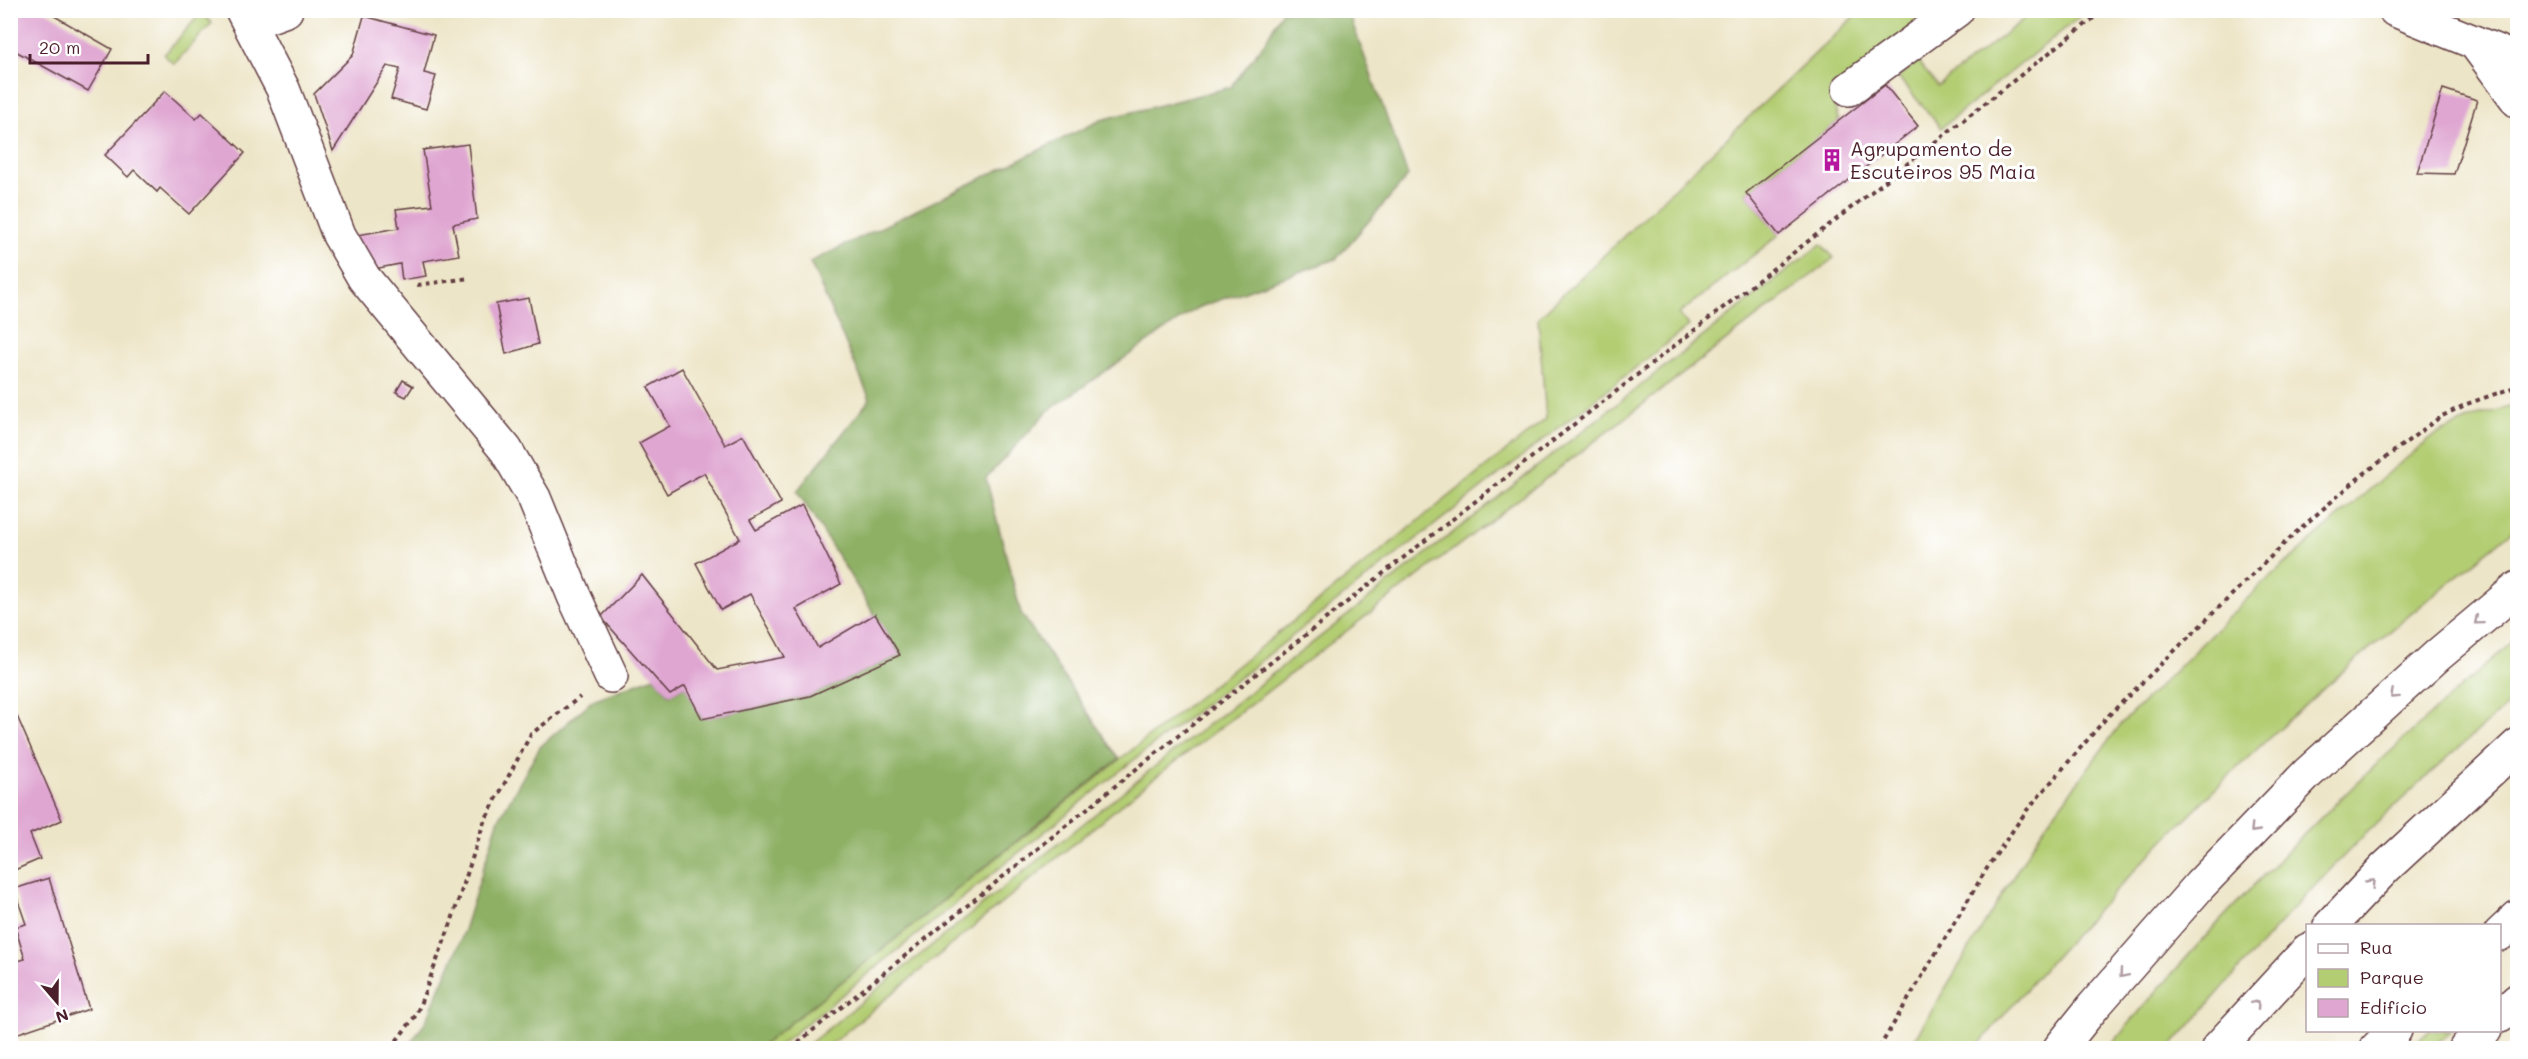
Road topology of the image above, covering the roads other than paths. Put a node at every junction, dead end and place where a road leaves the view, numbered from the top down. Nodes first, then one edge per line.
1 (286, 10) edge
2 (1957, 10) edge
3 (2395, 10) edge
4 (246, 16) edge
5 (2475, 43) junction
6 (2517, 60) edge
7 (1849, 89) dead end
8 (2517, 101) edge
9 (2517, 588) edge
10 (611, 676) road end
11 (2517, 746) edge
12 (2517, 918) edge
13 (2332, 924) edge
14 (2501, 931) edge
15 (2306, 951) edge
16 (2517, 1000) edge
17 (2501, 1014) edge
18 (2393, 1032) edge
19 (2483, 1032) edge
20 (2060, 1048) edge
21 (2218, 1048) edge
22 (2377, 1048) edge
23 (2466, 1048) edge

1 - 4 main road
2 - 7 main road
3 - 5 main road
4 - 10 main road
5 - 6 main road
5 - 8 main road
9 -> 20 main road
13 -> 11 main road
12 - 14 main road
21 -> 15 main road
16 - 17 main road
18 - 22 main road
19 - 23 main road

